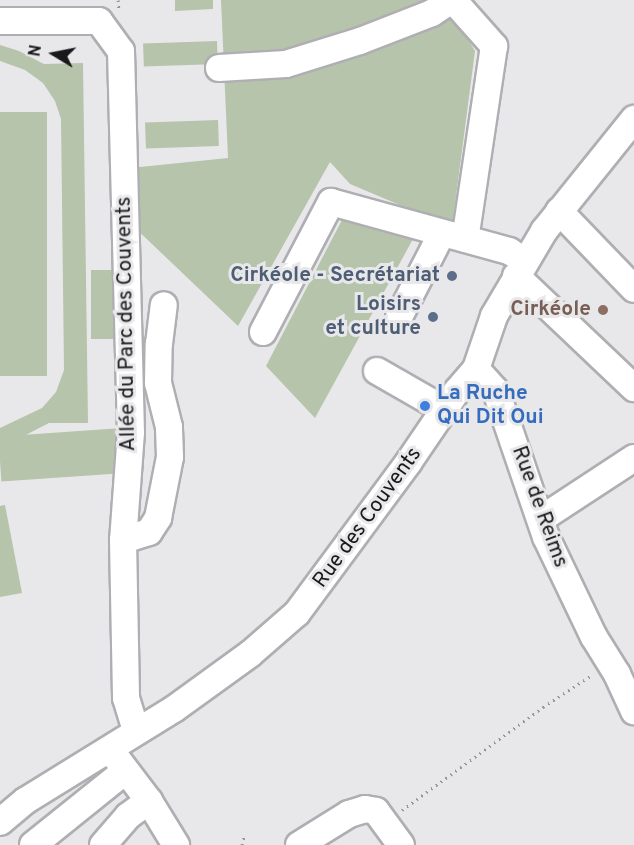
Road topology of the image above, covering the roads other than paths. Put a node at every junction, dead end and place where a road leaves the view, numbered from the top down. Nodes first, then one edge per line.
1 (452, 0) edge
2 (0, 21) edge
3 (219, 68) dead end
4 (634, 119) edge
5 (559, 211) junction
6 (453, 236) junction
7 (520, 268) junction
8 (634, 289) edge
9 (164, 305) dead end
10 (399, 317) dead end
11 (263, 332) dead end
12 (476, 369) junction
13 (377, 372) dead end
14 (634, 388) edge
15 (445, 410) junction
16 (634, 458) edge
17 (540, 519) junction
18 (123, 540) junction
19 (629, 683) edge
20 (634, 711) edge
21 (136, 731) junction
22 (109, 748) junction
23 (125, 771) junction
24 (148, 801) junction
25 (0, 822) edge
26 (33, 845) edge
27 (103, 845) edge
28 (176, 845) edge
29 (299, 845) edge
30 (401, 845) edge

1 - 3 street
1 - 6 street
2 - 18 street, Allée du Parc des Couvents
4 - 5 street, Rue des Couvents
5 - 7 street, Rue des Couvents
5 - 8 street
6 - 7 street
6 - 10 street
6 - 11 street
7 - 12 street, Rue des Couvents
7 - 14 street
9 - 18 street
12 - 15 street, Rue des Couvents
12 - 17 street, Rue de Reims
13 - 15 street
15 - 21 street, Rue des Couvents
16 - 17 street
17 - 19 street, Rue de Reims
18 - 21 street, Allée du Parc des Couvents
19 - 20 street, Rue de Reims
21 - 22 street, Rue des Couvents
22 - 23 street
22 - 25 street, Rue des Couvents
23 - 24 street
23 - 26 street
24 - 27 street
24 - 28 street
29 - 30 street

